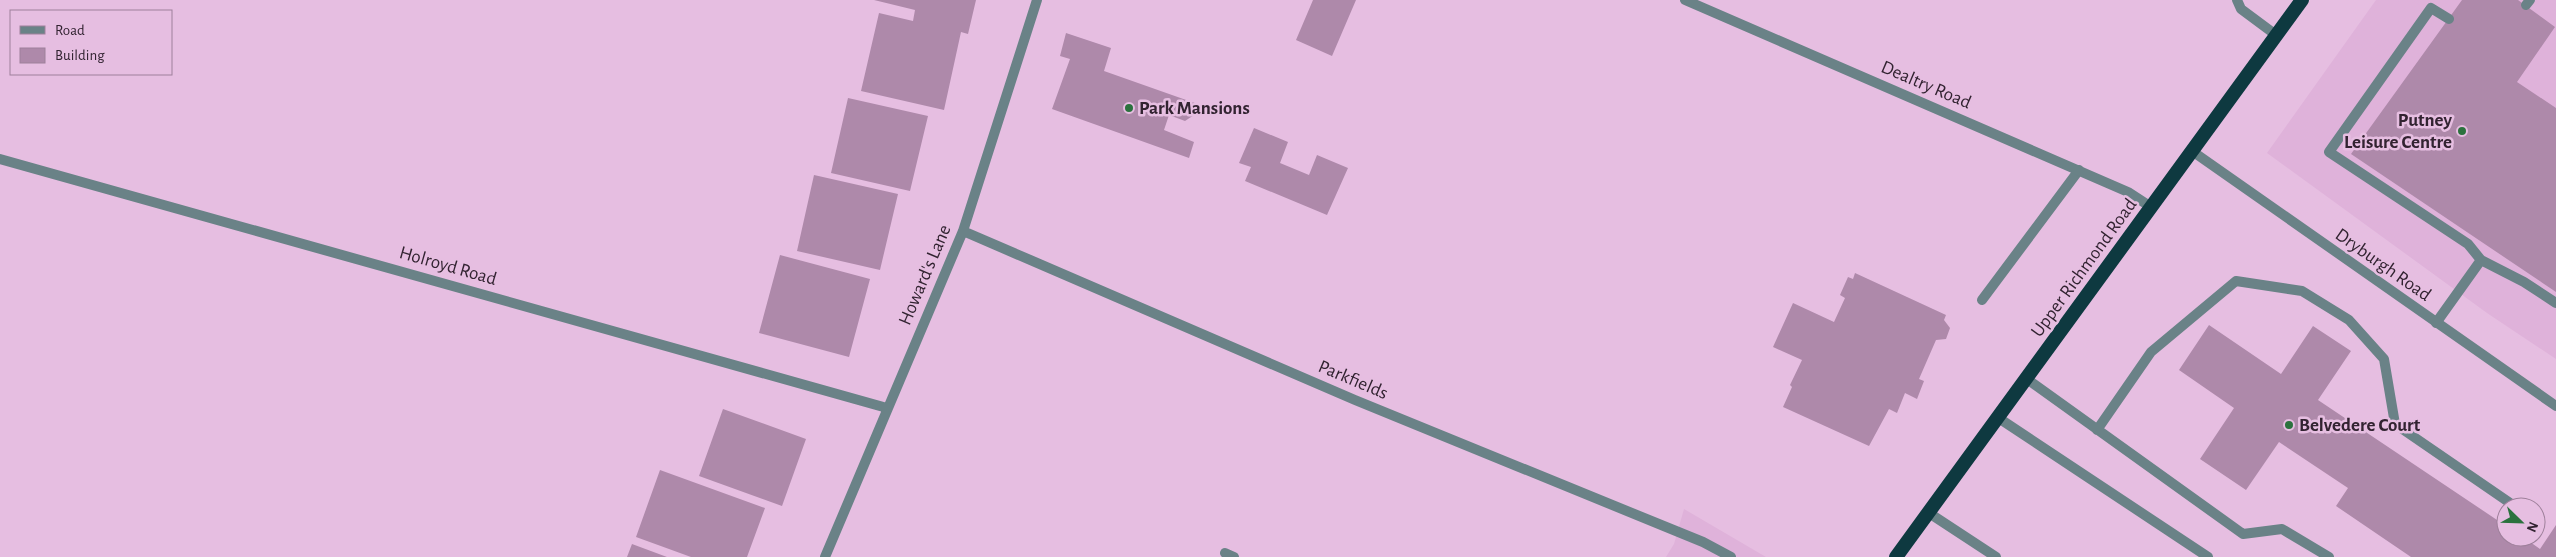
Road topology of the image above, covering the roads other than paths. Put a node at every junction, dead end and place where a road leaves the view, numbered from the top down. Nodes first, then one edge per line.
1 (1037, 0) edge
2 (1685, 0) edge
3 (2237, 0) edge
4 (2302, 0) edge
5 (2449, 19) dead end
6 (2276, 35) junction
7 (2192, 151) junction
8 (0, 159) edge
9 (2078, 170) junction
10 (2151, 207) junction
11 (963, 231) junction
12 (2481, 260) junction
13 (1982, 300) dead end
14 (2556, 303) edge
15 (2436, 323) junction
16 (2027, 379) junction
17 (2556, 406) edge
18 (887, 408) junction
19 (1997, 417) junction
20 (2097, 430) junction
21 (2501, 497) edge
22 (1929, 513) junction
23 (825, 557) edge
24 (1731, 557) edge
25 (1896, 557) edge
26 (1996, 557) edge
27 (2208, 557) edge
28 (2329, 557) edge

1 - 11 street, Howard's Lane
2 - 9 street, Dealtry Road
3 - 6 street
4 - 6 highway, Upper Richmond Road
5 - 12 street
6 - 7 highway, Upper Richmond Road
7 - 10 highway, Upper Richmond Road
7 - 15 street, Dryburgh Road
8 - 18 street, Holroyd Road
9 - 10 street, Dealtry Road
9 - 13 street
10 - 16 highway, Upper Richmond Road
11 - 18 street, Howard's Lane
11 - 24 street, Parkfields
12 - 14 street
12 - 15 street
15 - 17 street, Dryburgh Road
16 - 19 highway, Upper Richmond Road
16 - 20 street
18 - 23 street, Howard's Lane
19 - 22 highway, Upper Richmond Road
19 - 27 street
20 - 21 street
20 - 28 street
22 - 25 highway, Upper Richmond Road
22 - 26 street

